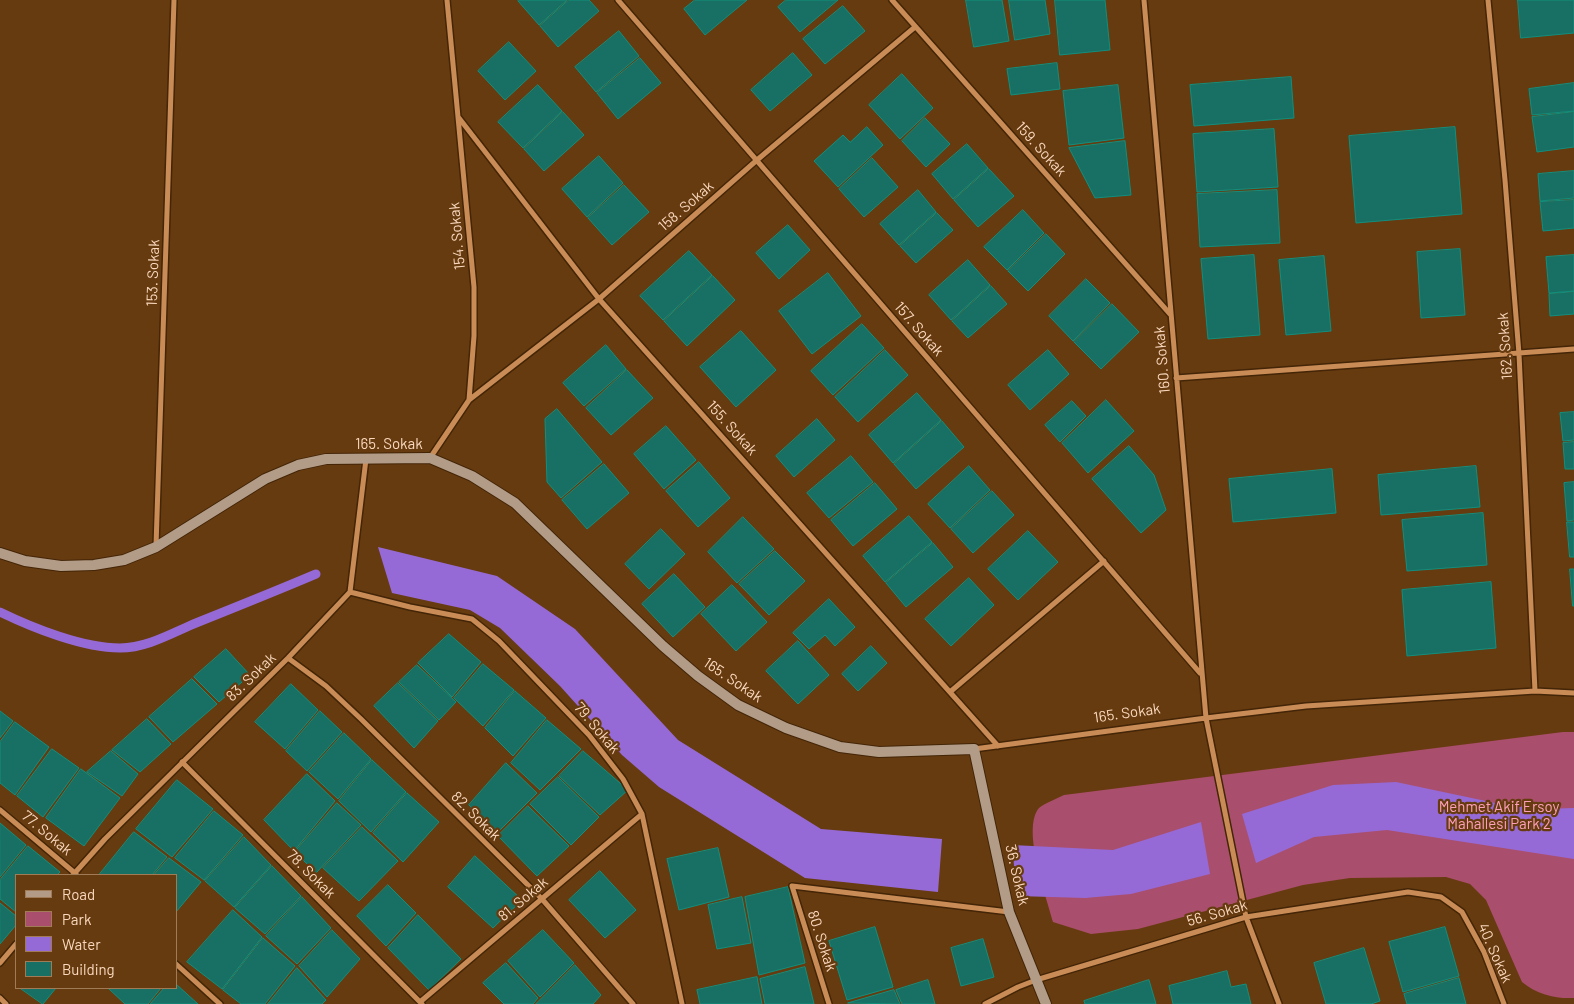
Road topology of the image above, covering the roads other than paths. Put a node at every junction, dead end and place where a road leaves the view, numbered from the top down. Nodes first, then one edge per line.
1 (174, 0) edge
2 (447, 0) edge
3 (618, 0) edge
4 (892, 0) edge
5 (1144, 0) edge
6 (1488, 0) edge
7 (915, 26) junction
8 (459, 118) junction
9 (757, 160) junction
10 (599, 299) junction
11 (1170, 314) junction
12 (1574, 349) edge
13 (1519, 354) junction
14 (1176, 378) junction
15 (469, 400) junction
16 (430, 458) junction
17 (366, 459) junction
18 (156, 546) junction
19 (0, 553) edge
20 (1104, 561) junction
21 (350, 592) junction
22 (288, 658) junction
23 (1201, 674) junction
24 (1535, 691) junction
25 (950, 692) junction
26 (1574, 693) edge
27 (1206, 718) junction
28 (998, 746) junction
29 (974, 748) junction
30 (182, 762) junction
31 (0, 810) edge
32 (642, 814) junction
33 (74, 874) edge
34 (76, 874) edge
35 (542, 899) junction
36 (1009, 912) junction
37 (1462, 912) joint
38 (1246, 917) junction
39 (15, 945) edge
40 (0, 963) edge
41 (178, 966) edge
42 (1036, 980) junction
43 (0, 998) edge
44 (421, 1003) edge
45 (6, 1004) edge
46 (220, 1004) edge
47 (633, 1004) edge
48 (682, 1004) edge
49 (829, 1004) edge
50 (985, 1004) edge
51 (1046, 1004) edge
52 (1279, 1004) edge
53 (1504, 1004) edge

1 - 18 street, 153. Sokak
2 - 8 street, 154. Sokak
3 - 9 street, 157. Sokak
4 - 7 street, 159. Sokak
5 - 11 street, 160. Sokak
6 - 13 street, 162. Sokak
7 - 9 street, 158. Sokak
7 - 11 street, 159. Sokak
8 - 10 street, 155. Sokak
8 - 15 street, 154. Sokak
9 - 10 street, 158. Sokak
9 - 20 street, 157. Sokak
10 - 15 street, 158. Sokak
10 - 25 street, 155. Sokak
11 - 14 street, 160. Sokak
12 - 13 street
13 - 14 street
13 - 24 street, 162. Sokak
14 - 23 street, 160. Sokak
15 - 16 street, 154. Sokak
16 - 17 main road, 165. Sokak
16 - 29 main road, 165. Sokak
17 - 18 main road, 165. Sokak
17 - 21 street
18 - 19 main road, 165. Sokak
20 - 23 street, 157. Sokak
20 - 25 street
21 - 22 street, 83. Sokak
21 - 32 street, 79. Sokak
22 - 30 street, 83. Sokak
22 - 35 street, 82. Sokak
23 - 27 street, 160. Sokak
24 - 26 street, 165. Sokak
24 - 27 street, 165. Sokak
25 - 28 street, 155. Sokak
27 - 28 street, 165. Sokak
27 - 38 street, 160. Sokak
28 - 29 street, 165. Sokak
29 - 36 main road, 36. Sokak
30 - 34 street, 83. Sokak
30 - 44 street, 78. Sokak
31 - 33 street, 77. Sokak
32 - 35 street, 81. Sokak
32 - 48 street, 79. Sokak
35 - 44 street, 81. Sokak
35 - 47 street, 82. Sokak
36 - 42 main road, 36. Sokak
36 - 49 street, 80. Sokak
37 - 38 street, 56. Sokak
37 - 53 street, 40. Sokak
38 - 42 street, 56. Sokak
38 - 52 street, 160. Sokak
39 - 40 street
41 - 46 street
42 - 50 street, 56. Sokak
42 - 51 main road, 36. Sokak
43 - 45 street

